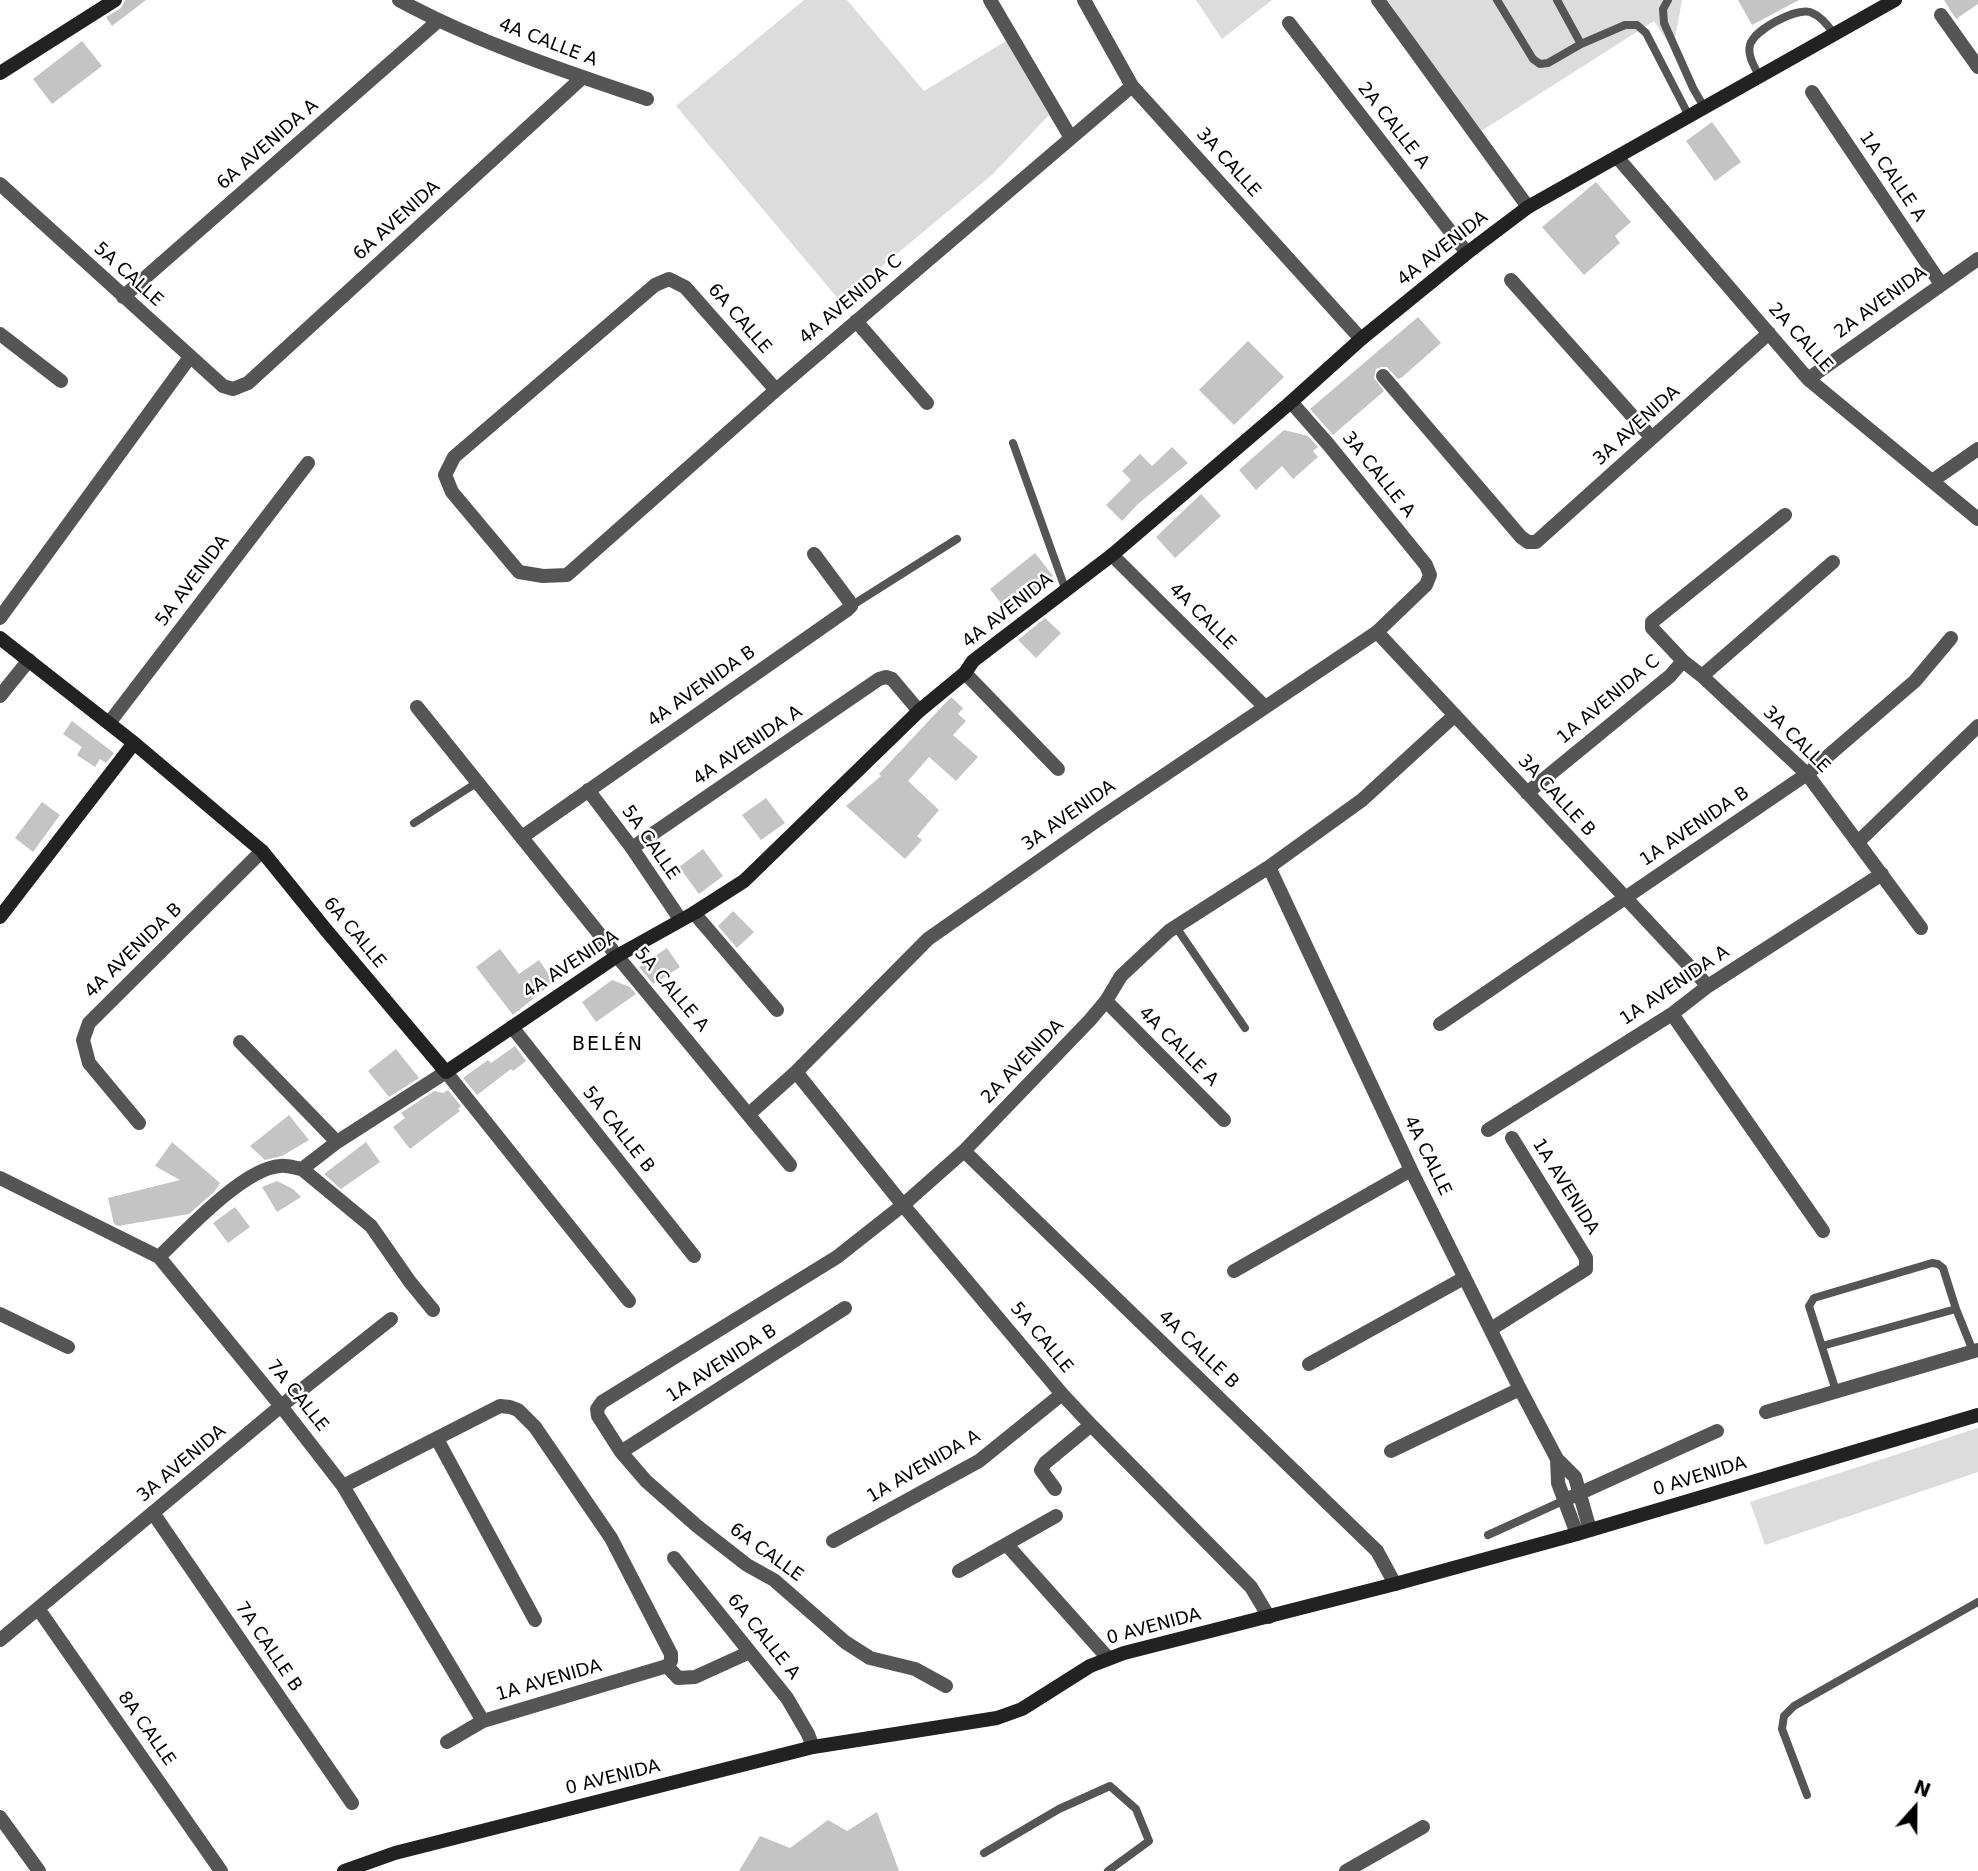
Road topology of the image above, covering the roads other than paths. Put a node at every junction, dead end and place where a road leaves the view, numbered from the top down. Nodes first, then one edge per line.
1 (115, 0) edge
2 (399, 0) edge
3 (990, 0) edge
4 (1084, 0) edge
5 (1378, 0) edge
6 (1497, 0) edge
7 (1557, 0) edge
8 (1668, 0) edge
9 (1895, 0) edge
10 (1941, 15) dead end
11 (438, 21) junction
12 (1289, 23) dead end
13 (1834, 34) junction
14 (1581, 44) junction
15 (1978, 67) edge
16 (0, 73) edge
17 (1759, 76) junction
18 (583, 78) junction
19 (1132, 86) junction
20 (1812, 92) dead end
21 (647, 99) dead end
22 (1704, 107) junction
23 (1689, 116) junction
24 (1071, 138) junction
25 (1617, 157) junction
26 (0, 184) edge
27 (1528, 207) junction
28 (1467, 253) junction
29 (1978, 259) edge
30 (1511, 280) dead end
31 (1941, 284) junction
32 (123, 298) junction
33 (856, 321) junction
34 (1769, 333) junction
35 (0, 334) edge
36 (1361, 339) junction
37 (190, 357) junction
38 (1383, 376) dead end
39 (1808, 379) junction
40 (61, 381) dead end
41 (233, 389) joint
42 (776, 390) junction
43 (1291, 402) junction
44 (927, 403) dead end
45 (1652, 438) junction
46 (1013, 443) dead end
47 (1978, 449) edge
48 (308, 463) dead end
49 (1932, 481) junction
50 (1785, 515) dead end
51 (1978, 519) edge
52 (957, 539) dead end
53 (814, 554) dead end
54 (1112, 555) junction
55 (1833, 562) dead end
56 (568, 575) joint
57 (1430, 575) joint
58 (1066, 590) junction
59 (852, 606) junction
60 (0, 618) edge
61 (1377, 632) junction
62 (0, 638) edge
63 (1951, 638) dead end
64 (29, 660) junction
65 (1683, 661) junction
66 (965, 673) junction
67 (1702, 676) junction
68 (0, 696) edge
69 (1264, 706) junction
70 (417, 707) dead end
71 (919, 711) junction
72 (1455, 715) junction
73 (109, 723) junction
74 (1978, 726) edge
75 (134, 743) junction
76 (1058, 769) dead end
77 (1807, 774) junction
78 (478, 782) junction
79 (588, 790) junction
80 (1527, 793) junction
81 (414, 823) dead end
82 (522, 837) junction
83 (1858, 842) junction
84 (632, 848) junction
85 (262, 851) junction
86 (1269, 867) junction
87 (1882, 874) junction
88 (1626, 898) junction
89 (694, 913) junction
90 (0, 917) edge
91 (680, 919) junction
92 (1175, 927) junction
93 (1921, 928) dead end
94 (617, 956) junction
95 (1708, 986) junction
96 (1105, 1000) junction
97 (777, 1010) dead end
98 (1672, 1014) junction
99 (1440, 1024) dead end
100 (512, 1027) junction
101 (1245, 1028) dead end
102 (240, 1042) dead end
103 (446, 1072) junction
104 (796, 1072) junction
105 (749, 1114) junction
106 (1224, 1120) dead end
107 (139, 1123) dead end
108 (1488, 1130) dead end
109 (1512, 1138) dead end
110 (337, 1142) junction
111 (964, 1151) junction
112 (790, 1165) dead end
113 (302, 1169) junction
114 (1411, 1170) junction
115 (0, 1178) edge
116 (902, 1205) junction
117 (1823, 1231) dead end
118 (694, 1256) dead end
119 (159, 1257) junction
120 (1234, 1271) dead end
121 (1465, 1278) junction
122 (629, 1301) dead end
123 (845, 1308) dead end
124 (1956, 1309) junction
125 (433, 1310) dead end
126 (0, 1314) edge
127 (391, 1319) dead end
128 (1491, 1329) junction
129 (1822, 1346) junction
130 (68, 1347) dead end
131 (1975, 1350) edge
132 (1309, 1364) dead end
133 (1520, 1389) junction
134 (1836, 1391) junction
135 (1062, 1394) junction
136 (281, 1406) junction
137 (597, 1409) joint
138 (1766, 1412) dead end
139 (1978, 1415) edge
140 (1091, 1425) junction
141 (1717, 1431) dead end
142 (437, 1439) junction
143 (1391, 1451) dead end
144 (621, 1452) junction
145 (1557, 1459) junction
146 (343, 1486) junction
147 (1055, 1489) dead end
148 (1580, 1493) junction
149 (1565, 1500) junction
150 (153, 1513) junction
151 (1056, 1516) dead end
152 (1583, 1532) junction
153 (1488, 1535) dead end
154 (832, 1541) dead end
155 (1007, 1545) junction
156 (674, 1558) dead end
157 (959, 1571) dead end
158 (1395, 1584) junction
159 (1978, 1602) edge
160 (38, 1610) junction
161 (1269, 1617) junction
162 (535, 1620) dead end
163 (0, 1640) edge
164 (750, 1653) junction
165 (1108, 1658) junction
166 (667, 1666) junction
167 (946, 1686) dead end
168 (483, 1721) junction
169 (447, 1742) dead end
170 (813, 1747) junction
171 (1807, 1795) dead end
172 (352, 1803) dead end
173 (0, 1817) edge
174 (1423, 1827) dead end
175 (984, 1853) dead end
176 (39, 1871) edge
177 (221, 1871) edge
178 (344, 1871) edge
179 (1108, 1871) edge
180 (1346, 1871) edge

1 - 16 street
2 - 11 street, 4A CALLE A
3 - 24 street
4 - 19 street, 3A CALLE
5 - 27 street
6 - 14 lane
7 - 14 lane
8 - 22 lane
9 - 13 street, 4A AVENIDA
10 - 15 street
11 - 18 street, 4A CALLE A
11 - 32 street, 6A AVENIDA A
12 - 28 street, 2A CALLE A
13 - 17 street, 4A AVENIDA
13 - 17 lane
14 - 23 lane
17 - 22 street, 4A AVENIDA
18 - 21 street, 4A CALLE A
18 - 41 street, 6A AVENIDA
19 - 24 street, 4A AVENIDA C
19 - 36 street, 3A CALLE
20 - 31 street, 1A CALLE A
22 - 23 street, 4A AVENIDA
23 - 25 street, 4A AVENIDA
24 - 33 street, 4A AVENIDA C
25 - 27 street, 4A AVENIDA
25 - 34 street, 2A CALLE
26 - 32 street, 5A CALLE
27 - 28 street, 4A AVENIDA
28 - 36 street, 4A AVENIDA
29 - 31 street, 2A AVENIDA
30 - 45 street
31 - 39 street, 2A AVENIDA
32 - 37 street, 5A CALLE
33 - 42 street, 4A AVENIDA C
33 - 44 street
34 - 39 street, 2A CALLE
34 - 45 street, 3A AVENIDA
35 - 40 street
36 - 43 street, 4A AVENIDA
37 - 41 street, 5A CALLE
37 - 60 street
38 - 45 street, 3A AVENIDA
39 - 49 street, 2A CALLE
42 - 56 street, 4A AVENIDA C
42 - 56 street, 6A CALLE
43 - 54 street, 4A AVENIDA
43 - 57 street, 3A CALLE A
46 - 58 lane
47 - 49 street
48 - 73 street, 5A AVENIDA
49 - 51 street, 2A CALLE
50 - 65 street, 3A CALLE
52 - 59 lane
53 - 59 street
54 - 58 street, 4A AVENIDA
54 - 69 street, 4A CALLE
55 - 67 street
57 - 61 street, 3A AVENIDA
58 - 66 street, 4A AVENIDA
59 - 79 street, 4A AVENIDA B
61 - 69 street, 3A AVENIDA
61 - 72 street, 3A CALLE B
62 - 64 street, 6A CALLE
63 - 77 street, 1A AVENIDA B
64 - 68 street
64 - 73 street, 6A CALLE
65 - 67 street, 3A CALLE
65 - 80 street, 1A AVENIDA C
66 - 71 street, 4A AVENIDA
66 - 76 street
67 - 77 street, 3A CALLE
69 - 104 street, 3A AVENIDA
70 - 78 street, 5A CALLE A
71 - 84 street, 4A AVENIDA A
71 - 89 street, 4A AVENIDA
72 - 80 street, 3A CALLE B
72 - 86 street, 2A AVENIDA
73 - 75 street, 6A CALLE
74 - 83 street
75 - 85 street, 6A CALLE
75 - 90 street
77 - 83 street, 3A CALLE
77 - 88 street, 1A AVENIDA B
78 - 81 lane
78 - 82 street, 5A CALLE A
79 - 82 street, 4A AVENIDA B
79 - 84 street, 5A CALLE
80 - 88 street, 3A CALLE B
82 - 94 street, 5A CALLE A
83 - 87 street, 3A CALLE
84 - 91 street, 5A CALLE
85 - 103 street, 6A CALLE
85 - 107 street, 4A AVENIDA B
86 - 92 street, 2A AVENIDA
86 - 114 street, 4A CALLE
87 - 93 street, 3A CALLE
87 - 95 street, 1A AVENIDA A
88 - 95 street, 3A CALLE B
88 - 99 street, 1A AVENIDA B
89 - 91 street, 4A AVENIDA
89 - 97 street
91 - 94 street, 4A AVENIDA
92 - 96 street, 2A AVENIDA
92 - 101 lane
94 - 100 street, 4A AVENIDA
94 - 105 street, 5A CALLE A
95 - 98 street, 1A AVENIDA A
96 - 106 street, 4A CALLE A
96 - 111 street, 2A AVENIDA
98 - 108 street, 1A AVENIDA A
98 - 117 street
100 - 103 street, 4A AVENIDA
100 - 118 street, 5A CALLE B
102 - 110 street
103 - 110 street, 4A AVENIDA
103 - 122 street, 6A CALLE
104 - 105 street, 3A AVENIDA
104 - 116 street, 5A CALLE
105 - 112 street, 5A CALLE A
109 - 128 street, 1A AVENIDA
110 - 113 street, 4A AVENIDA
111 - 116 street, 2A AVENIDA
111 - 158 street, 4A CALLE B
113 - 119 street
113 - 125 street
114 - 120 street
114 - 121 street, 4A CALLE
115 - 119 street, 7A CALLE
116 - 135 street, 5A CALLE
116 - 137 street, 2A AVENIDA
119 - 136 street, 7A CALLE
121 - 128 street, 4A CALLE
121 - 132 street
123 - 144 street, 1A AVENIDA B
124 - 129 lane
124 - 129 lane
124 - 131 lane
126 - 130 street
127 - 136 street, 3A AVENIDA
128 - 133 street, 4A CALLE
129 - 134 lane
131 - 134 street
133 - 143 street
133 - 145 street, 4A CALLE
134 - 138 street
135 - 140 street, 5A CALLE
135 - 154 street, 1A AVENIDA A
136 - 146 street, 7A CALLE
136 - 150 street, 3A AVENIDA
137 - 144 street, 6A CALLE
139 - 152 street, 0 AVENIDA
140 - 147 street
140 - 161 street, 5A CALLE
141 - 148 street
142 - 146 street
142 - 162 street
142 - 166 street
144 - 167 street, 6A CALLE
145 - 148 street, 4A CALLE
145 - 149 street, 4A CALLE
146 - 168 street, 7A CALLE
148 - 149 street
148 - 152 street, 4A CALLE
149 - 152 street, 4A CALLE
149 - 153 lane
150 - 160 street, 3A AVENIDA
150 - 172 street, 7A CALLE B
151 - 155 street
152 - 158 street, 0 AVENIDA
155 - 157 street
155 - 165 street
156 - 164 street, 6A CALLE A
158 - 161 street, 0 AVENIDA
159 - 171 lane
160 - 163 street, 3A AVENIDA
160 - 177 street, 8A CALLE
161 - 165 street, 0 AVENIDA
164 - 166 street
164 - 170 street, 6A CALLE A
165 - 170 street, 0 AVENIDA
166 - 168 street, 1A AVENIDA
168 - 169 street, 1A AVENIDA
170 - 178 street, 0 AVENIDA
173 - 176 street
174 - 180 street
175 - 179 lane

